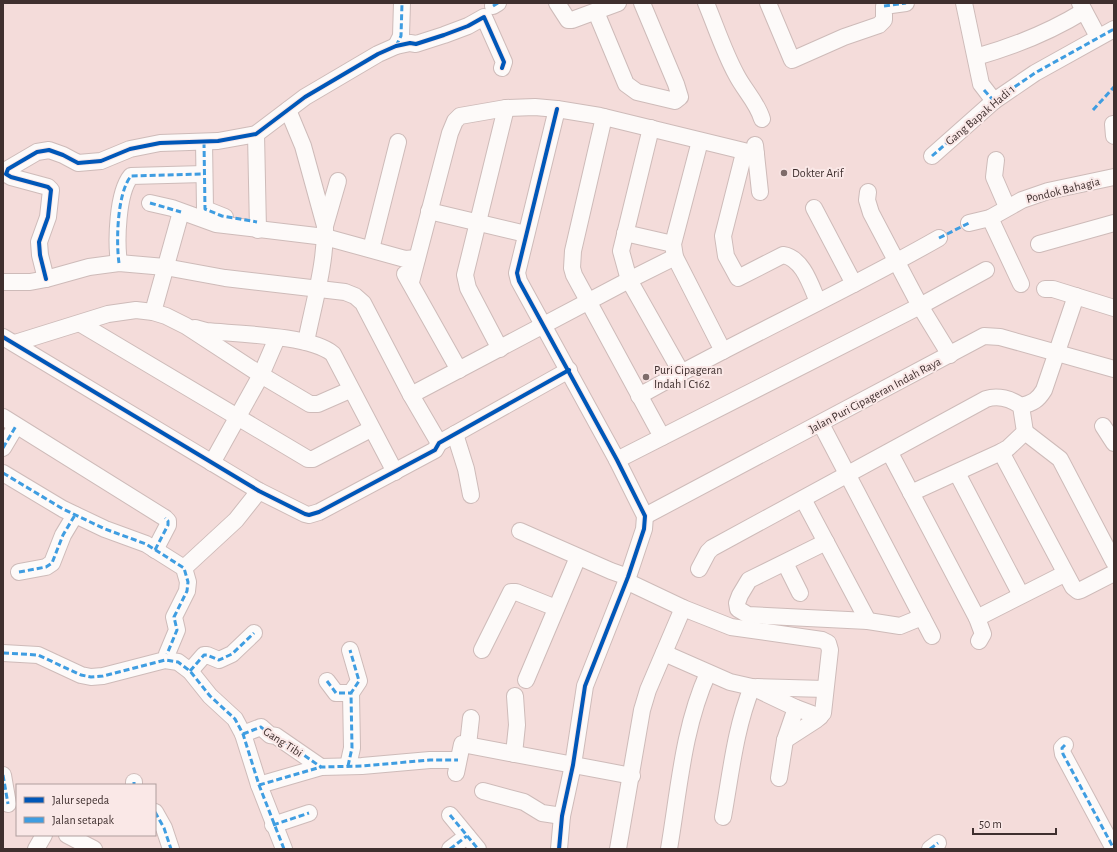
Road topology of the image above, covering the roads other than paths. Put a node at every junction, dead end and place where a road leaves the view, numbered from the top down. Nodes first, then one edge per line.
1 (402, 3) edge
2 (557, 3) edge
3 (618, 3) edge
4 (642, 3) edge
5 (706, 3) edge
6 (768, 3) edge
7 (906, 3) edge
8 (964, 3) edge
9 (1082, 7) edge
10 (596, 12) junction
11 (1114, 29) edge
12 (1096, 33) dead end
13 (396, 46) junction
14 (976, 57) junction
15 (502, 68) dead end
16 (989, 95) junction
17 (506, 108) junction
18 (557, 109) junction
19 (288, 110) junction
20 (604, 117) junction
21 (762, 119) dead end
22 (651, 128) junction
23 (256, 134) junction
24 (700, 141) junction
25 (204, 142) junction
26 (398, 142) dead end
27 (752, 151) junction
28 (932, 156) dead end
29 (996, 160) dead end
30 (204, 174) junction
31 (1114, 177) edge
32 (338, 181) dead end
33 (760, 192) dead end
34 (868, 192) dead end
35 (150, 203) dead end
36 (1007, 207) junction
37 (814, 208) dead end
38 (429, 211) junction
39 (181, 212) junction
40 (990, 218) junction
41 (478, 223) junction
42 (969, 223) dead end
43 (1114, 223) edge
44 (258, 226) junction
45 (325, 231) junction
46 (625, 233) junction
47 (526, 234) junction
48 (939, 238) dead end
49 (1039, 244) dead end
50 (371, 250) junction
51 (674, 251) junction
52 (392, 256) junction
53 (417, 258) junction
54 (897, 262) junction
55 (119, 263) junction
56 (165, 267) junction
57 (986, 270) dead end
58 (629, 280) junction
59 (38, 281) junction
60 (411, 282) junction
61 (3, 283) edge
62 (854, 284) junction
63 (1022, 284) dead end
64 (317, 289) junction
65 (1045, 289) dead end
66 (1076, 296) junction
67 (588, 302) junction
68 (818, 302) junction
69 (920, 306) junction
70 (1114, 308) edge
71 (153, 312) junction
72 (80, 324) junction
73 (543, 325) junction
74 (186, 326) junction
75 (55, 332) junction
76 (277, 338) junction
77 (9, 340) edge
78 (306, 342) junction
79 (500, 349) junction
80 (723, 350) junction
81 (1058, 353) junction
82 (950, 355) junction
83 (41, 359) junction
84 (1114, 369) edge
85 (459, 370) junction
86 (569, 370) junction
87 (681, 372) junction
88 (261, 375) junction
89 (350, 390) junction
90 (411, 395) junction
91 (639, 396) junction
92 (1022, 406) junction
93 (238, 417) junction
94 (9, 421) edge
95 (821, 424) junction
96 (1104, 426) dead end
97 (371, 429) junction
98 (1025, 432) junction
99 (455, 434) junction
100 (662, 437) junction
101 (439, 443) junction
102 (1114, 444) edge
103 (3, 448) edge
104 (1001, 452) junction
105 (890, 453) junction
106 (617, 460) junction
107 (212, 462) junction
108 (395, 472) junction
109 (3, 473) edge
110 (957, 473) junction
111 (847, 475) junction
112 (259, 491) junction
113 (912, 493) junction
114 (471, 495) dead end
115 (803, 499) junction
116 (75, 515) junction
117 (645, 516) junction
118 (520, 531) dead end
119 (826, 542) junction
120 (154, 550) junction
121 (578, 557) junction
122 (1114, 562) edge
123 (785, 563) junction
124 (184, 568) junction
125 (699, 569) dead end
126 (19, 572) dead end
127 (1114, 573) edge
128 (1064, 574) junction
129 (627, 579) junction
130 (800, 593) dead end
131 (1021, 595) junction
132 (556, 608) junction
133 (683, 608) junction
134 (922, 617) junction
135 (977, 618) junction
136 (868, 621) junction
137 (254, 633) dead end
138 (932, 636) dead end
139 (979, 641) dead end
140 (350, 650) dead end
141 (482, 650) dead end
142 (3, 653) edge
143 (167, 654) dead end
144 (664, 654) junction
145 (190, 671) junction
146 (708, 673) junction
147 (526, 680) dead end
148 (327, 681) dead end
149 (752, 687) junction
150 (825, 689) junction
151 (351, 693) junction
152 (515, 696) dead end
153 (796, 708) junction
154 (820, 716) junction
155 (471, 718) dead end
156 (243, 734) junction
157 (785, 740) junction
158 (1065, 745) dead end
159 (514, 754) junction
160 (461, 756) junction
161 (573, 764) junction
162 (348, 766) junction
163 (321, 767) junction
164 (3, 776) edge
165 (632, 776) junction
166 (779, 778) dead end
167 (259, 785) junction
168 (483, 791) dead end
169 (9, 806) edge
170 (309, 813) dead end
171 (156, 814) edge
172 (450, 815) dead end
173 (562, 816) junction
174 (723, 817) dead end
175 (273, 825) junction
176 (43, 836) edge
177 (69, 836) edge
178 (467, 836) junction
179 (36, 849) edge
180 (94, 849) edge
181 (171, 849) edge
182 (284, 849) edge
183 (450, 849) edge
184 (478, 849) edge
185 (559, 849) edge
186 (618, 849) edge
187 (669, 849) edge
188 (1114, 849) edge

1 - 13 street
2 - 10 street
3 - 10 street
4 - 10 street
5 - 21 street
6 - 7 street
8 - 14 street
9 - 12 street
9 - 14 street
11 - 16 street, Gang Bapak Hadi 1
13 - 15 street
13 - 19 street
14 - 16 street
16 - 28 street, Gang Bapak Hadi 1
17 - 18 street
17 - 38 street
17 - 41 street
18 - 20 street
18 - 47 street
19 - 23 street
19 - 45 street
20 - 22 street
20 - 67 street
22 - 24 street
22 - 46 street
23 - 25 street
23 - 44 street
24 - 27 street
24 - 51 street
25 - 30 street
25 - 59 street
26 - 50 street
27 - 33 street
27 - 68 street
29 - 36 street
30 - 44 street
30 - 55 street
31 - 36 street, Pondok Bahagia
32 - 45 street
34 - 54 street
35 - 39 street
36 - 40 street, Pondok Bahagia
37 - 62 street
38 - 41 street
38 - 53 street
39 - 44 street
39 - 56 street
40 - 42 street, Pondok Bahagia
40 - 63 street
41 - 47 street
41 - 79 street
43 - 49 street
44 - 45 street
45 - 50 street
45 - 64 street
46 - 51 street
46 - 58 street
47 - 73 street
48 - 54 street
50 - 52 street
51 - 58 street
51 - 80 street
52 - 53 street
52 - 60 street
53 - 60 street
54 - 62 street
54 - 69 street
55 - 56 street
55 - 59 street
56 - 64 street
56 - 71 street
57 - 69 street
58 - 67 street
58 - 87 street
59 - 61 street
60 - 85 street
62 - 68 street
64 - 78 street
64 - 90 street
65 - 66 street
66 - 70 street
66 - 81 street
67 - 73 street
67 - 91 street
68 - 80 street
69 - 82 street
69 - 100 street
71 - 72 street
71 - 74 street
72 - 75 street
72 - 93 street
73 - 79 street
73 - 86 street
74 - 76 street
74 - 88 street
75 - 77 street
75 - 83 street
76 - 78 street
76 - 88 street
77 - 83 street
78 - 89 street
79 - 85 street
80 - 87 street
81 - 82 street, Jalan Puri Cipageran Indah Raya
81 - 84 street, Jalan Puri Cipageran Indah Raya
81 - 92 street
82 - 95 street, Jalan Puri Cipageran Indah Raya
83 - 107 street
85 - 90 street
86 - 99 street
86 - 106 street
87 - 91 street
88 - 89 street
88 - 93 street
89 - 97 street
90 - 101 street
91 - 100 street
92 - 98 street
92 - 105 street
93 - 97 street
93 - 107 street
94 - 103 street
94 - 120 street
95 - 111 street
95 - 117 street, Jalan Puri Cipageran Indah Raya
96 - 102 street
97 - 108 street
98 - 104 street
98 - 122 street
99 - 101 street
99 - 114 street
100 - 106 street
101 - 108 street
104 - 110 street
104 - 128 street
105 - 111 street
105 - 113 street
106 - 117 street
107 - 112 street
108 - 112 street
109 - 116 street
110 - 113 street
110 - 131 street
111 - 115 street
111 - 134 street
112 - 124 street
113 - 135 street
115 - 119 street
115 - 125 street
116 - 120 street
116 - 126 street
117 - 129 street
118 - 121 street
119 - 123 street
119 - 136 street
120 - 124 street
121 - 129 street
121 - 132 street
123 - 130 street
123 - 136 street
124 - 143 street
127 - 128 street
128 - 131 street
129 - 133 street
129 - 161 street
131 - 135 street
132 - 141 street
132 - 147 street
133 - 144 street
133 - 150 street
134 - 136 street
134 - 138 street
135 - 139 street
137 - 145 street
140 - 151 street
142 - 145 street
144 - 146 street
144 - 165 street
145 - 156 street
146 - 149 street
146 - 187 street
148 - 151 street
149 - 150 street
149 - 153 street
149 - 174 street
150 - 154 street
151 - 162 street
152 - 159 street
153 - 154 street
153 - 157 street
154 - 157 street
155 - 160 street
156 - 163 street, Gang Tibi
156 - 167 street
157 - 166 street
158 - 188 street
159 - 160 street
159 - 161 street
160 - 162 street
161 - 165 street
161 - 173 street
162 - 163 street
163 - 167 street
164 - 169 street
165 - 186 street
167 - 175 street
168 - 173 street
170 - 175 street
171 - 181 street
172 - 178 street
173 - 185 street
175 - 182 street
176 - 179 street
177 - 180 street
178 - 183 street
178 - 184 street

